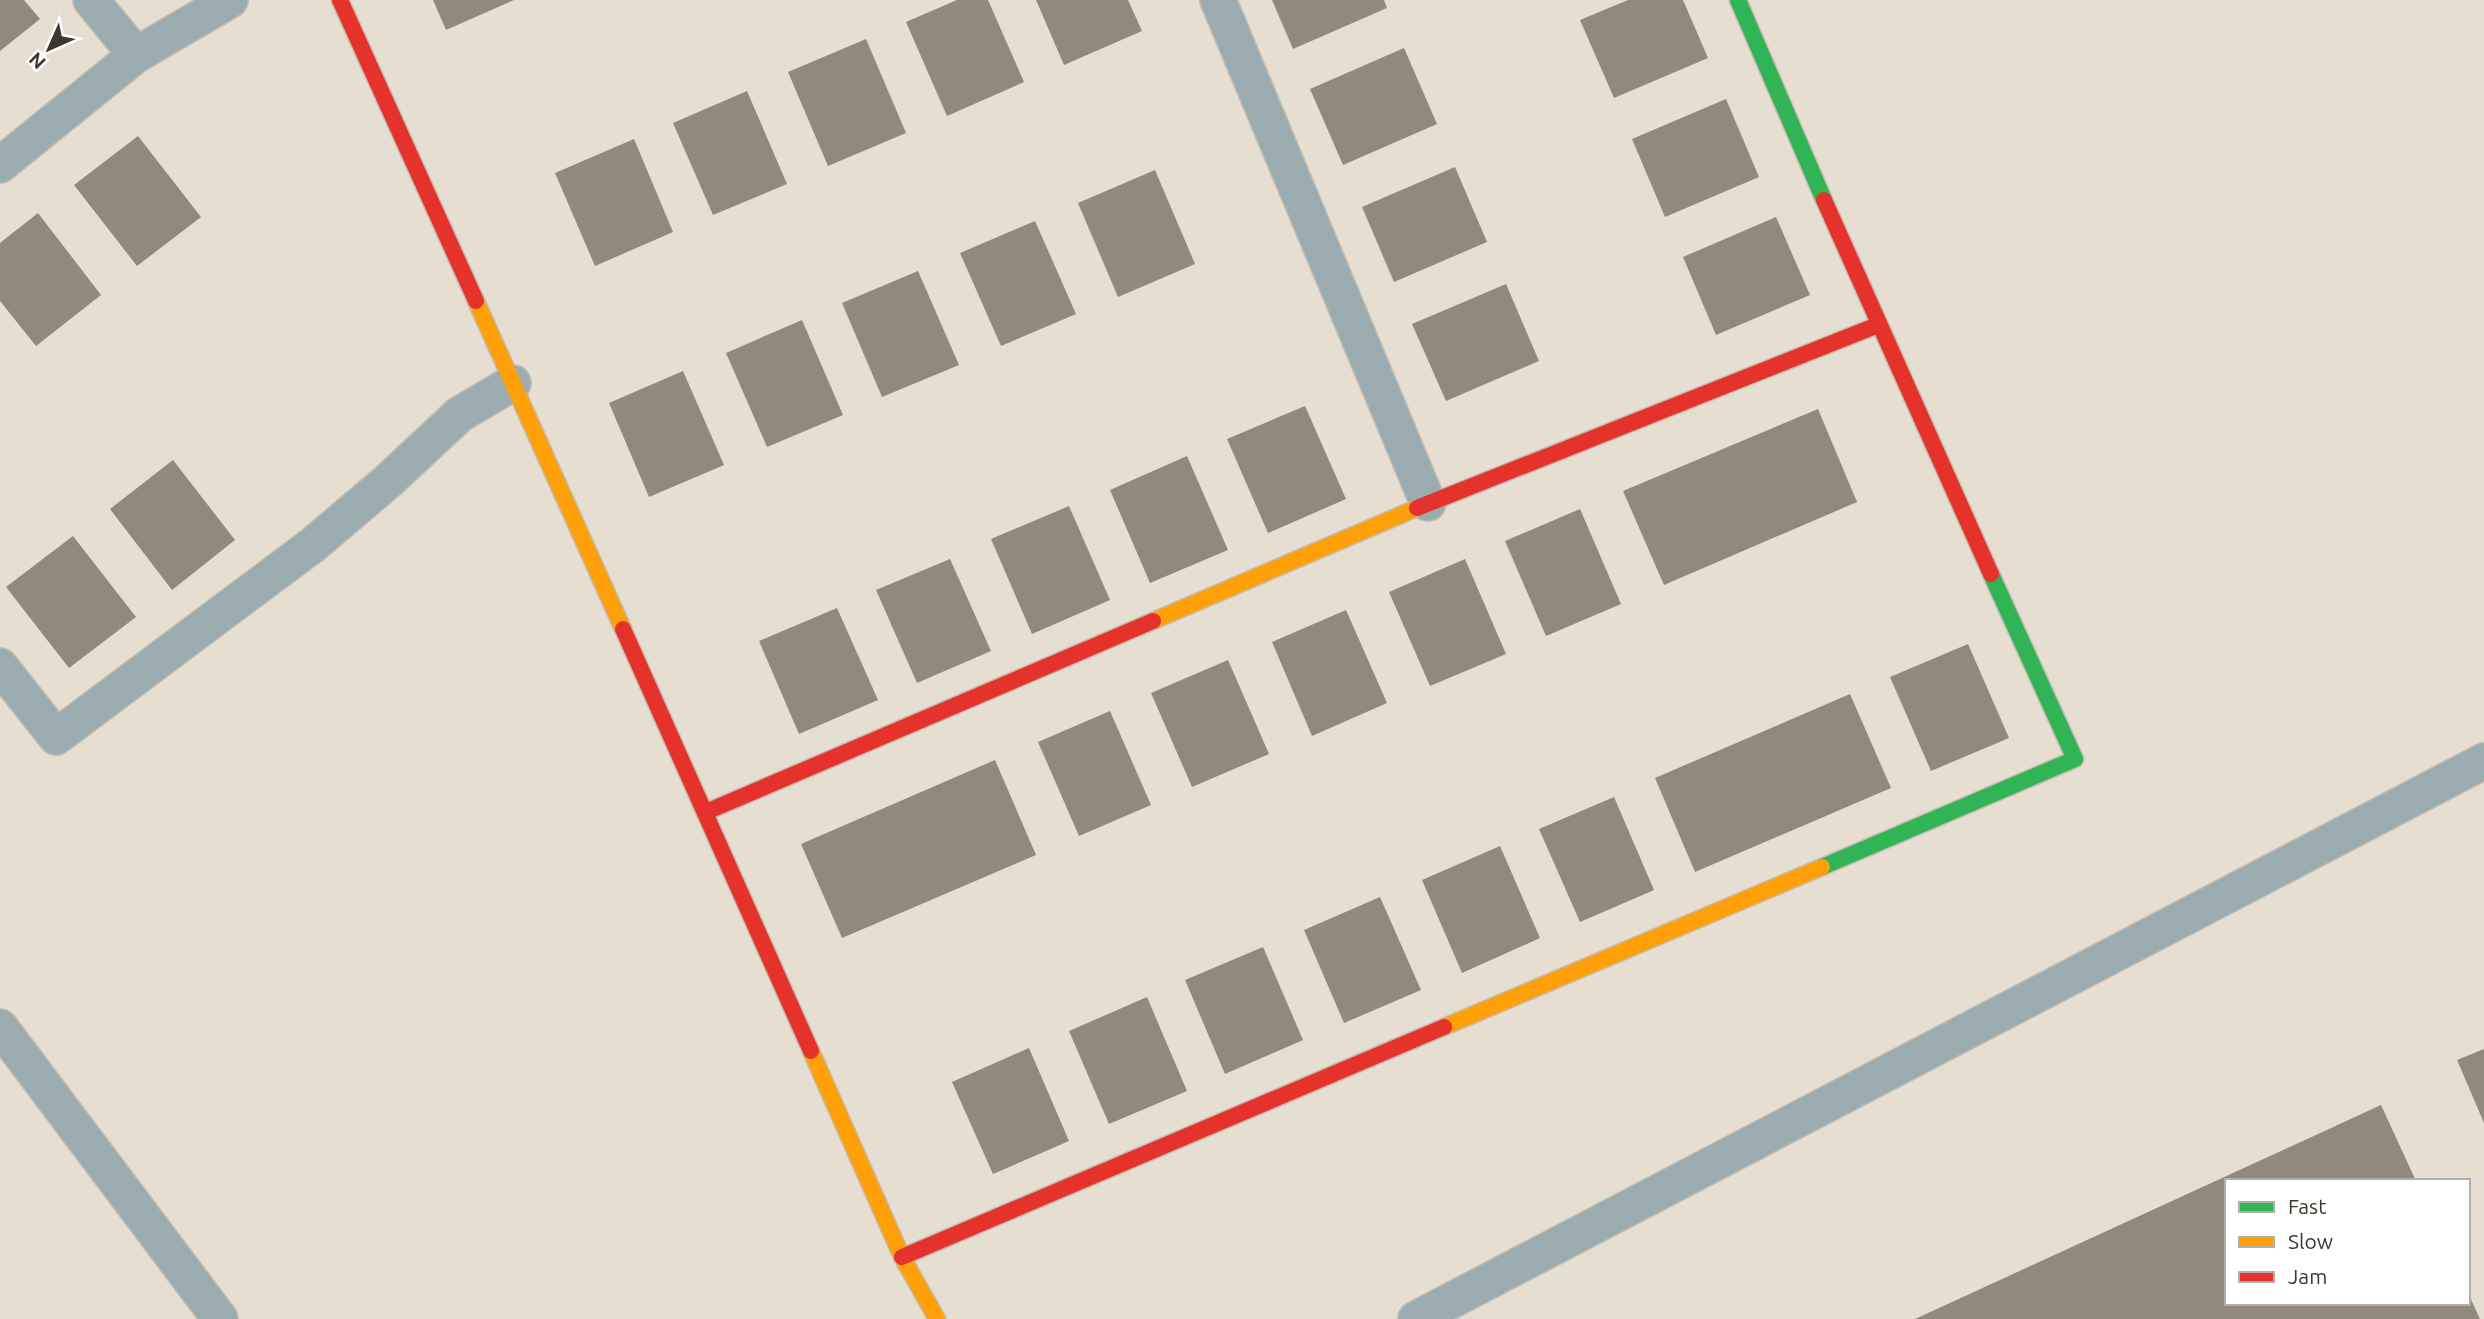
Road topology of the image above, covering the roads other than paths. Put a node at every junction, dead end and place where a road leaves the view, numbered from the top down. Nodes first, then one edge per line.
1 (91, 0) edge
2 (230, 0) edge
3 (340, 0) edge
4 (1217, 0) edge
5 (1738, 0) edge
6 (136, 55) junction
7 (0, 164) edge
8 (1878, 325) junction
9 (513, 383) junction
10 (1428, 503) junction
11 (0, 666) edge
12 (2484, 761) edge
13 (706, 812) junction
14 (0, 1027) edge
15 (902, 1257) junction
16 (220, 1319) edge
17 (937, 1319) edge
18 (1416, 1319) edge

1 - 6 street
2 - 6 street
3 - 9 street
4 - 10 street
5 - 8 street
6 - 7 street
8 - 10 street
8 - 15 street
9 - 11 street
9 - 13 street
10 - 13 street
12 - 18 street
13 - 15 street
14 - 16 street
15 - 17 street

